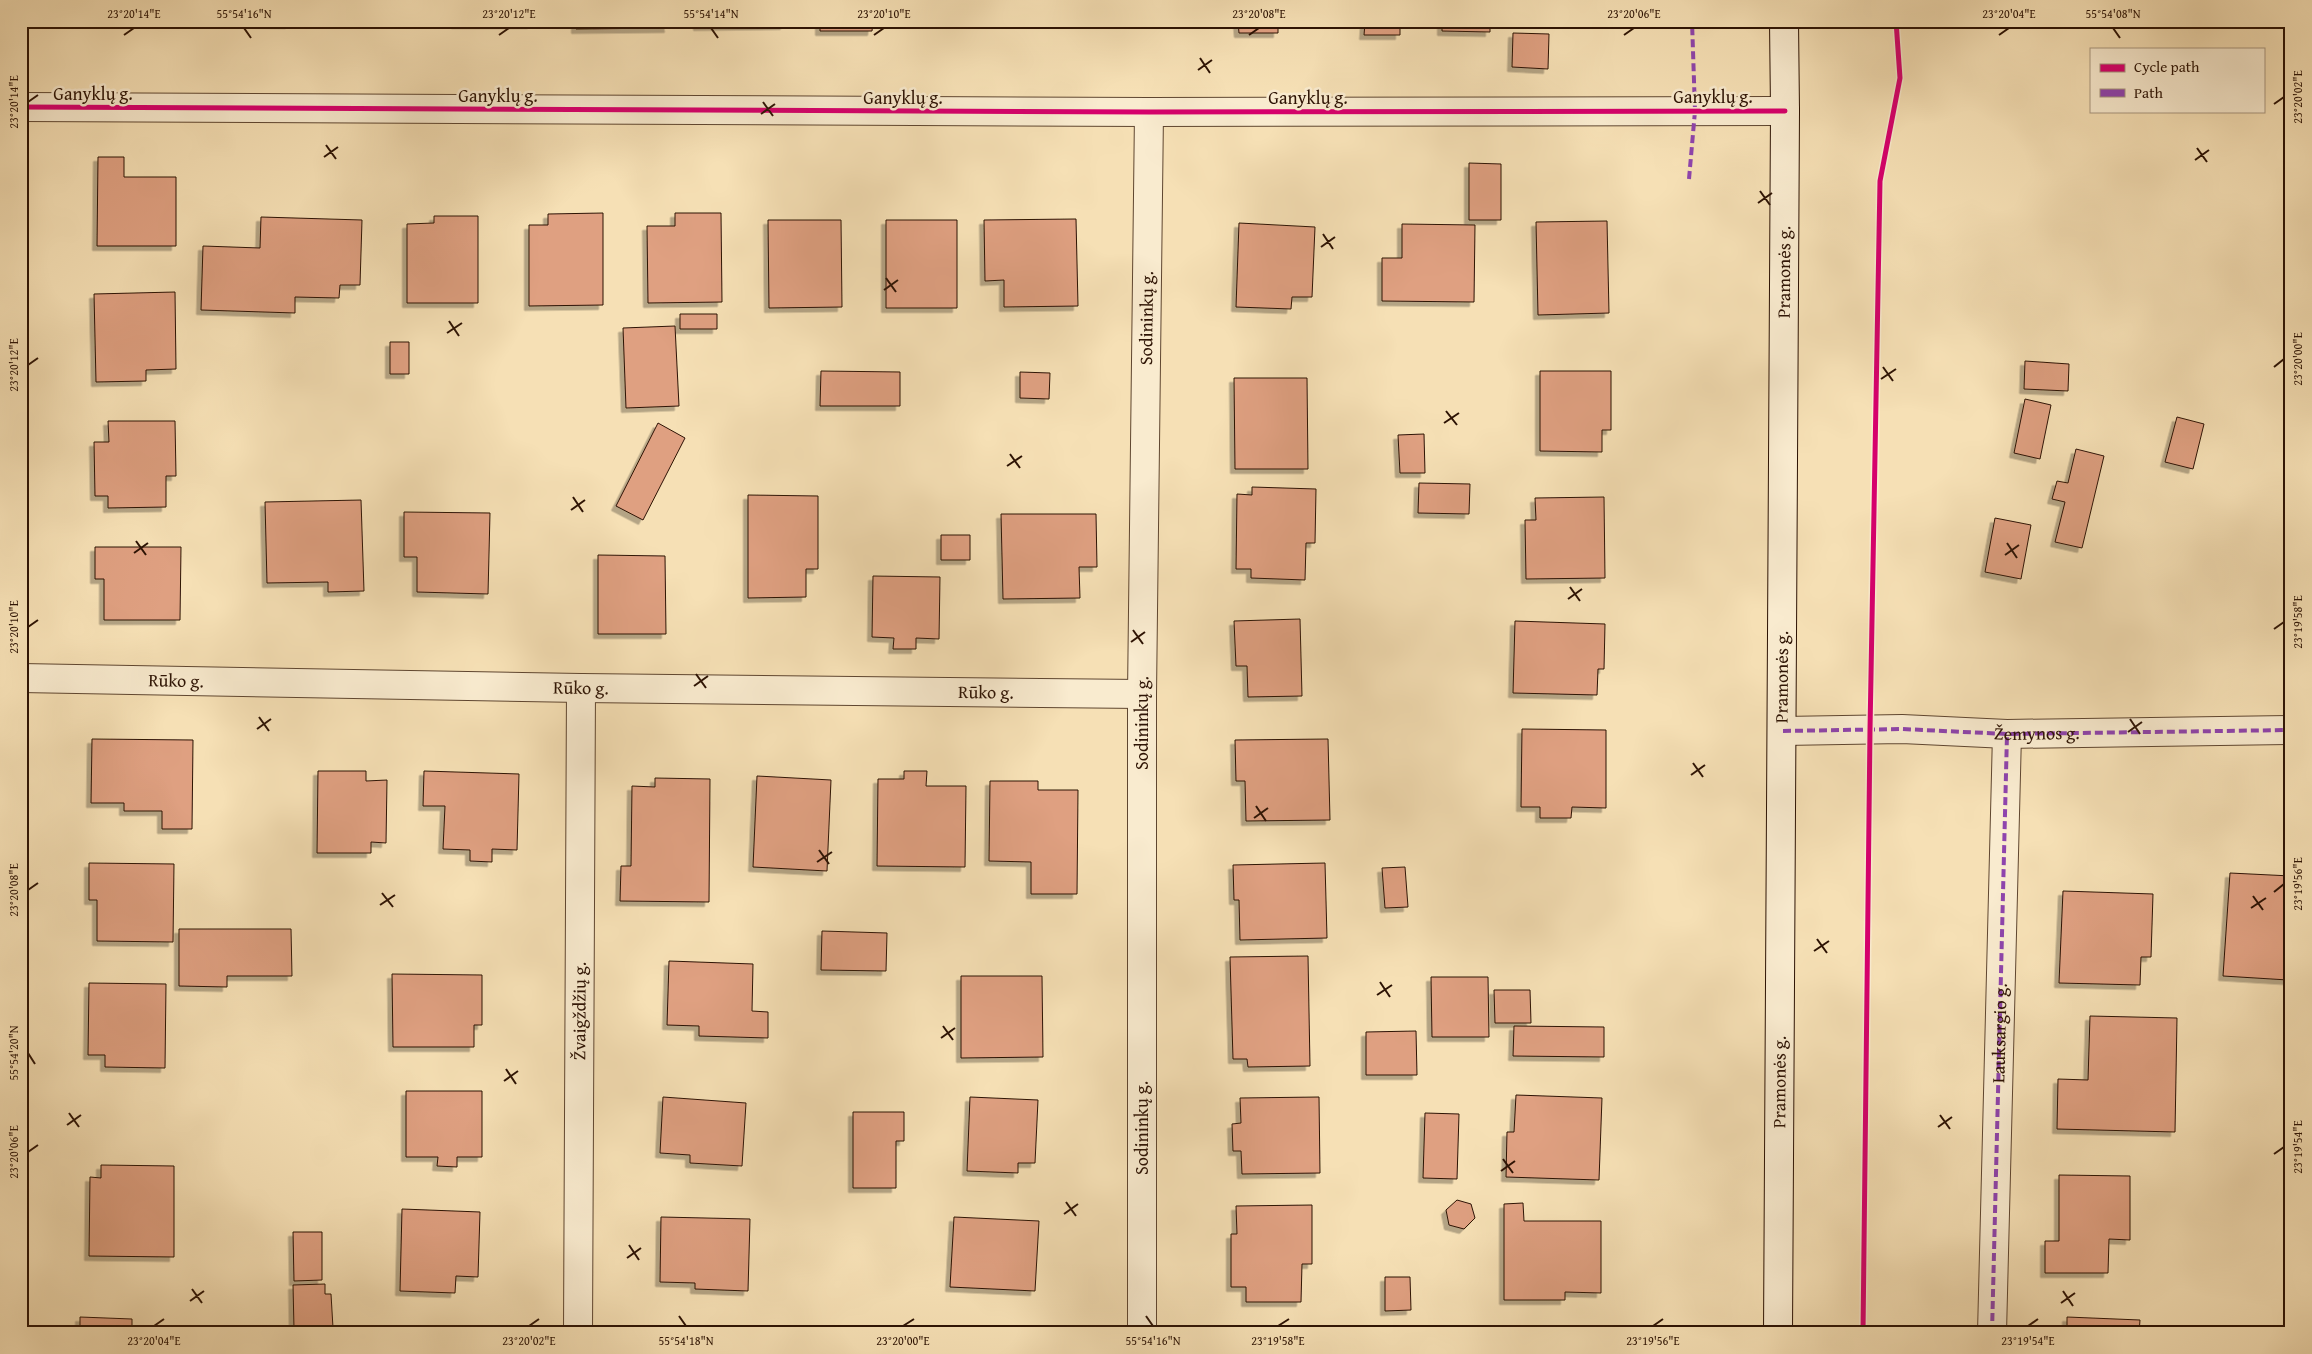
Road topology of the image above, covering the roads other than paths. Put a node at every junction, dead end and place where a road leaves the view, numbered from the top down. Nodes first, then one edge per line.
1 (1784, 21) edge
2 (21, 107) edge
3 (1785, 111) junction
4 (1149, 112) junction
5 (21, 678) edge
6 (581, 688) junction
7 (1142, 694) junction
8 (2291, 730) edge
9 (1783, 731) junction
10 (2007, 734) junction
11 (578, 1333) edge
12 (1142, 1333) edge
13 (1778, 1333) edge
14 (1992, 1333) edge

1 - 3 street, Pramonės g.
2 - 4 street, Ganyklų g.
3 - 4 street, Ganyklų g.
3 - 9 street, Pramonės g.
4 - 7 street, Sodininkų g.
5 - 6 street, Rūko g.
6 - 7 street, Rūko g.
6 - 11 street, Žvaigždžių g.
7 - 12 street, Sodininkų g.
8 - 10 street, Žemynos g.
9 - 10 street, Žemynos g.
9 - 13 street, Pramonės g.
10 - 14 street, Lauksargio g.

